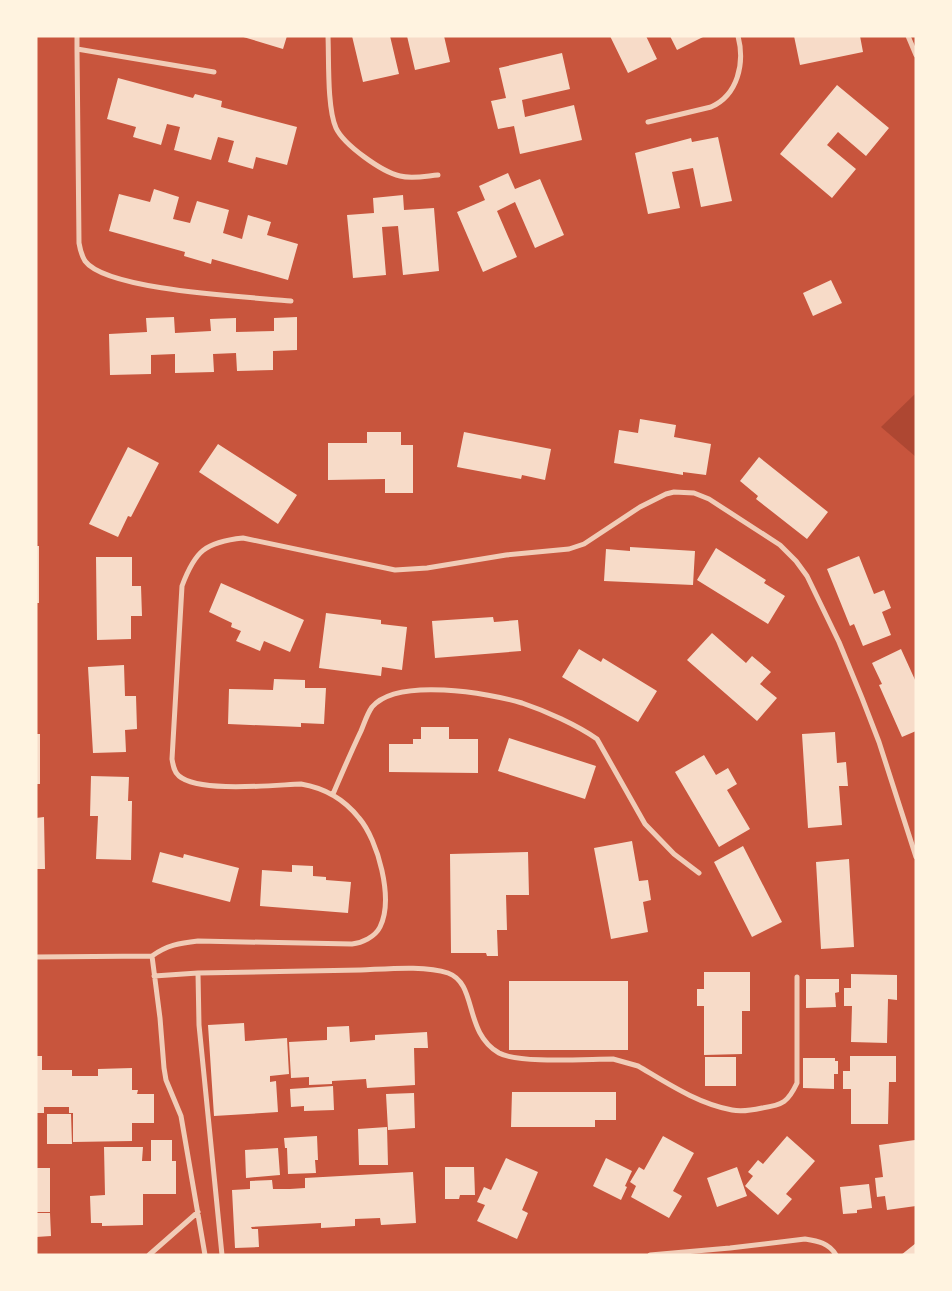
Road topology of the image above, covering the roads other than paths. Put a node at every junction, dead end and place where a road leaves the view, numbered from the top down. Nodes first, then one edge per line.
1 (77, 36) edge
2 (328, 36) edge
3 (738, 36) edge
4 (908, 36) edge
5 (77, 49) junction
6 (916, 55) edge
7 (214, 72) dead end
8 (648, 122) dead end
9 (438, 175) dead end
10 (291, 301) dead end
11 (333, 794) junction
12 (916, 857) edge
13 (699, 873) dead end
14 (152, 956) junction
15 (36, 957) edge
16 (198, 974) junction
17 (154, 976) junction
18 (797, 977) dead end
19 (198, 1212) junction
20 (149, 1255) edge
21 (204, 1255) edge
22 (222, 1255) edge
23 (650, 1255) edge
24 (836, 1255) edge

1 - 5 street
2 - 9 street
3 - 8 street
4 - 6 street
5 - 7 street
5 - 10 street
11 - 12 street
11 - 13 street
11 - 14 street
14 - 15 street
14 - 17 street
16 - 17 street
16 - 18 street
16 - 22 street
17 - 19 street
19 - 20 street
19 - 21 street
23 - 24 street

